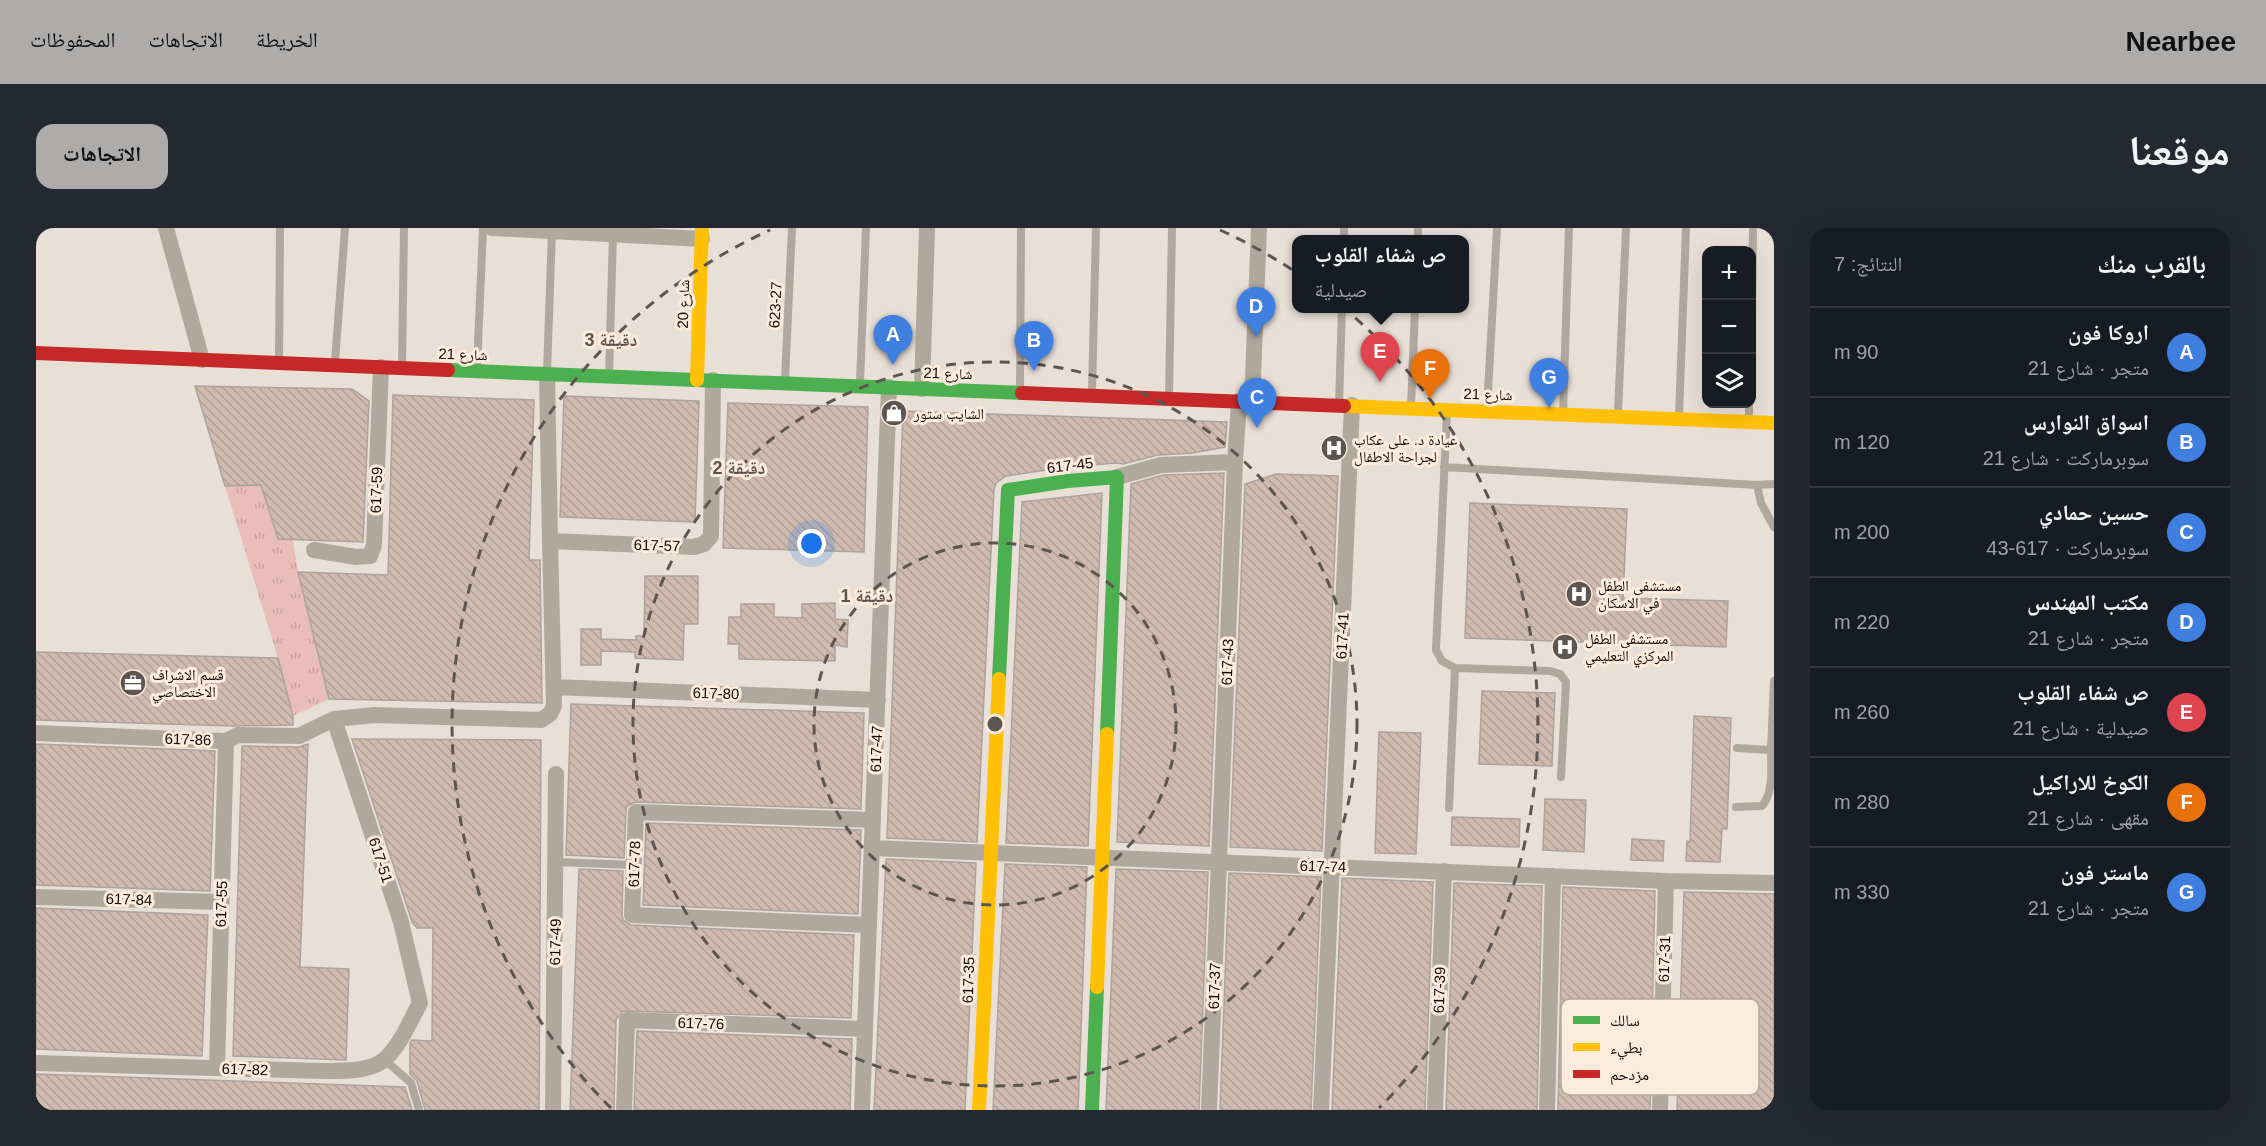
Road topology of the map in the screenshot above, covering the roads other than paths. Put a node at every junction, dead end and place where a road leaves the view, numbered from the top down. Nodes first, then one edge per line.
1 (166, 228) edge
2 (280, 228) edge
3 (345, 228) edge
4 (405, 228) edge
5 (483, 228) edge
6 (492, 228) edge
7 (792, 228) edge
8 (866, 228) edge
9 (927, 228) edge
10 (1021, 228) edge
11 (1096, 228) edge
12 (1172, 228) edge
13 (1259, 228) edge
14 (1497, 228) edge
15 (1569, 228) edge
16 (1626, 228) edge
17 (1686, 228) edge
18 (1754, 228) edge
19 (526, 229) edge
20 (552, 231) junction
21 (702, 233) edge
22 (613, 234) junction
23 (1752, 300) edge
24 (1342, 313) edge
25 (1415, 313) edge
26 (36, 353) edge
27 (202, 360) junction
28 (279, 363) junction
29 (335, 365) junction
30 (381, 367) junction
31 (402, 368) junction
32 (476, 371) junction
33 (547, 375) junction
34 (609, 376) junction
35 (705, 380) junction
36 (784, 383) junction
37 (859, 386) junction
38 (889, 387) junction
39 (922, 389) junction
40 (1020, 392) junction
41 (1092, 395) junction
42 (1169, 398) junction
43 (1246, 401) junction
44 (1346, 405) junction
45 (1411, 407) junction
46 (1749, 408) edge
47 (1447, 409) junction
48 (1487, 410) junction
49 (1563, 413) junction
50 (1617, 415) junction
51 (1679, 418) junction
52 (1774, 418) edge
53 (1750, 421) junction
54 (1774, 423) edge
55 (1235, 462) junction
56 (1444, 466) junction
57 (1117, 477) junction
58 (1774, 484) edge
59 (1757, 485) junction
60 (1774, 527) edge
61 (550, 541) junction
62 (314, 550) dead end
63 (1455, 668) junction
64 (1774, 681) edge
65 (554, 687) junction
66 (878, 700) junction
67 (334, 719) junction
68 (36, 733) edge
69 (226, 741) junction
70 (1737, 747) dead end
71 (1771, 750) junction
72 (556, 774) dead end
73 (1561, 777) dead end
74 (1736, 807) dead end
75 (1449, 808) dead end
76 (873, 820) junction
77 (872, 848) junction
78 (990, 852) junction
79 (1104, 858) junction
80 (556, 862) junction
81 (1219, 862) junction
82 (633, 864) junction
83 (1332, 866) junction
84 (1444, 871) junction
85 (1553, 876) junction
86 (1666, 881) junction
87 (1774, 883) edge
88 (36, 897) edge
89 (221, 902) junction
90 (869, 925) junction
91 (1663, 999) edge
92 (865, 1029) junction
93 (385, 1060) junction
94 (36, 1063) edge
95 (217, 1068) junction
96 (1660, 1095) edge
97 (419, 1110) edge
98 (553, 1110) edge
99 (624, 1110) edge
100 (862, 1110) edge
101 (979, 1110) edge
102 (1092, 1110) edge
103 (1209, 1110) edge
104 (1321, 1110) edge
105 (1435, 1110) edge
106 (1546, 1110) edge
107 (1660, 1110) edge

1 - 27 street
2 - 28 lane
3 - 29 lane
4 - 31 lane
5 - 32 lane
6 - 19 street
7 - 36 lane, 623-27
8 - 37 lane
9 - 39 street
10 - 40 lane
11 - 41 lane
12 - 42 lane
13 - 43 street, 617-43
14 - 48 lane
15 - 49 lane
16 - 50 lane
17 - 51 lane
18 - 23 lane
19 - 20 street
20 - 22 street
20 - 33 lane
21 - 22 street
21 - 35 street, شارع 20
22 - 34 lane
24 - 44 lane
25 - 45 lane
26 - 27 street, شارع 21
27 - 28 street, شارع 21
28 - 29 street, شارع 21
29 - 30 street, شارع 21
30 - 31 street, شارع 21
30 - 62 street, 617-59
31 - 32 street, شارع 21
32 - 33 street, شارع 21
33 - 34 street, شارع 21
33 - 61 street
34 - 35 street, شارع 21
35 - 36 street, شارع 21
35 - 61 street, 617-57
36 - 37 street, شارع 21
37 - 38 street, شارع 21
38 - 39 street, شارع 21
38 - 66 street, 617-47
39 - 40 street, شارع 21
40 - 41 street, شارع 21
41 - 42 street, شارع 21
42 - 43 street, شارع 21
43 - 44 street, شارع 21
43 - 55 street, 617-43
44 - 45 street, شارع 21
44 - 83 street, 617-41
45 - 47 street, شارع 21
46 - 53 lane
47 - 48 street, شارع 21
47 - 56 lane
48 - 49 street, شارع 21
49 - 50 street, شارع 21
50 - 51 street, شارع 21
51 - 53 street, شارع 21
52 - 53 street, شارع 21
53 - 54 street, شارع 21
55 - 57 street
55 - 81 street, 617-43
56 - 59 lane
56 - 63 lane
57 - 78 street, 617-45
57 - 79 street
58 - 59 lane
59 - 60 lane
61 - 65 street
63 - 73 lane
63 - 75 lane
64 - 71 lane
65 - 66 street, 617-80
65 - 67 street
66 - 76 street, 617-47
67 - 69 street, 617-86
67 - 93 street, 617-51
68 - 69 street, 617-86
69 - 89 street, 617-55
70 - 71 lane
71 - 74 lane
72 - 80 street, 617-49
76 - 77 street, 617-47
76 - 82 street, 617-78
77 - 78 street, 617-74
77 - 90 street, 617-47
78 - 79 street, 617-74
78 - 101 street, 617-35
79 - 81 street, 617-74
79 - 102 street
80 - 82 lane
80 - 98 street, 617-49
81 - 83 street, 617-74
81 - 103 street, 617-37
82 - 90 street, 617-78
83 - 84 street, 617-74
83 - 104 street
84 - 85 street, 617-74
84 - 105 street, 617-39
85 - 86 street, 617-74
85 - 106 street
86 - 87 street, 617-74
86 - 91 street, 617-31
88 - 89 street, 617-84
89 - 95 street, 617-55
90 - 92 street, 617-47
92 - 99 street, 617-76
92 - 100 street, 617-47
93 - 95 street, 617-82
93 - 97 lane
94 - 95 street, 617-82
96 - 107 street, 617-31

